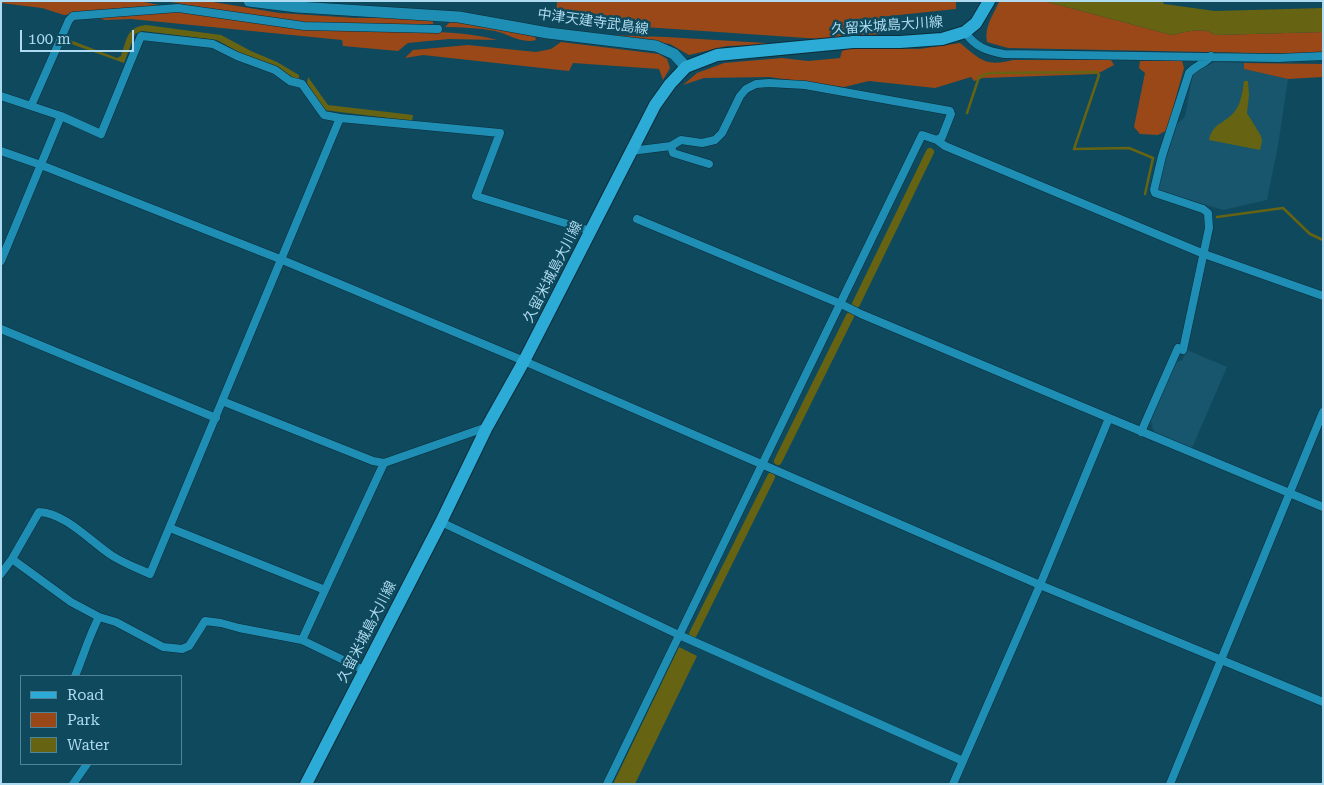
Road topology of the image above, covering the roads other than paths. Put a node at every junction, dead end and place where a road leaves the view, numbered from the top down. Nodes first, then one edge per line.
1 (249, 1) edge
2 (989, 1) edge
3 (297, 4) edge
4 (438, 29) dead end
5 (965, 32) junction
6 (1211, 56) junction
7 (1323, 56) edge
8 (686, 67) junction
9 (1, 96) edge
10 (31, 106) junction
11 (61, 116) junction
12 (340, 118) junction
13 (937, 140) junction
14 (671, 146) junction
15 (1, 151) edge
16 (631, 151) junction
17 (709, 164) dead end
18 (41, 165) junction
19 (636, 219) dead end
20 (591, 231) junction
21 (1204, 254) junction
22 (280, 259) junction
23 (1, 261) edge
24 (1323, 296) edge
25 (840, 304) junction
26 (1, 329) edge
27 (524, 361) junction
28 (222, 401) junction
29 (1323, 412) edge
30 (216, 418) junction
31 (1109, 418) junction
32 (487, 427) junction
33 (1141, 432) junction
34 (384, 462) junction
35 (762, 465) junction
36 (1290, 493) junction
37 (1323, 506) edge
38 (441, 522) junction
39 (170, 528) junction
40 (12, 559) junction
41 (1, 574) edge
42 (1040, 585) junction
43 (325, 590) junction
44 (99, 617) junction
45 (679, 635) junction
46 (302, 640) junction
47 (1221, 659) junction
48 (364, 670) junction
49 (76, 675) edge
50 (1323, 702) edge
51 (963, 761) junction
52 (85, 765) edge
53 (73, 784) edge
54 (306, 784) edge
55 (607, 784) edge
56 (953, 784) edge
57 (1170, 784) edge

1 - 3 main road, 中津天建寺武島線
2 - 5 main road
3 - 8 main road, 中津天建寺武島線
4 - 10 street
5 - 6 street
5 - 8 main road, 久留米城島大川線
6 - 7 street
6 - 21 street
8 - 16 main road, 久留米城島大川線
9 - 10 street
10 - 11 street
11 - 12 street
11 - 18 street
12 - 20 street
12 - 22 street
13 - 14 street
13 - 21 street
13 - 25 street
14 - 16 street
14 - 17 street
15 - 18 street
16 - 20 main road, 久留米城島大川線
18 - 22 street
18 - 23 street
19 - 25 street
20 - 27 main road, 久留米城島大川線
21 - 24 street
21 - 33 street
22 - 27 street
22 - 28 street
25 - 31 street
25 - 35 street
26 - 30 street
27 - 32 main road, 久留米城島大川線
27 - 35 street
28 - 30 street
28 - 34 street
29 - 36 street
30 - 39 street
31 - 33 street
31 - 42 street
32 - 34 street
32 - 38 main road, 久留米城島大川線
33 - 36 street
34 - 43 street
35 - 42 street
35 - 45 street
36 - 37 street
36 - 47 street
38 - 45 street
38 - 48 main road, 久留米城島大川線
39 - 40 street
39 - 43 street
40 - 41 street
40 - 44 street
42 - 47 street
42 - 51 street
43 - 46 street
44 - 46 street
44 - 49 street
45 - 51 street
45 - 55 street
46 - 48 street
47 - 50 street
47 - 57 street
48 - 54 main road, 久留米城島大川線
51 - 56 street
52 - 53 street

